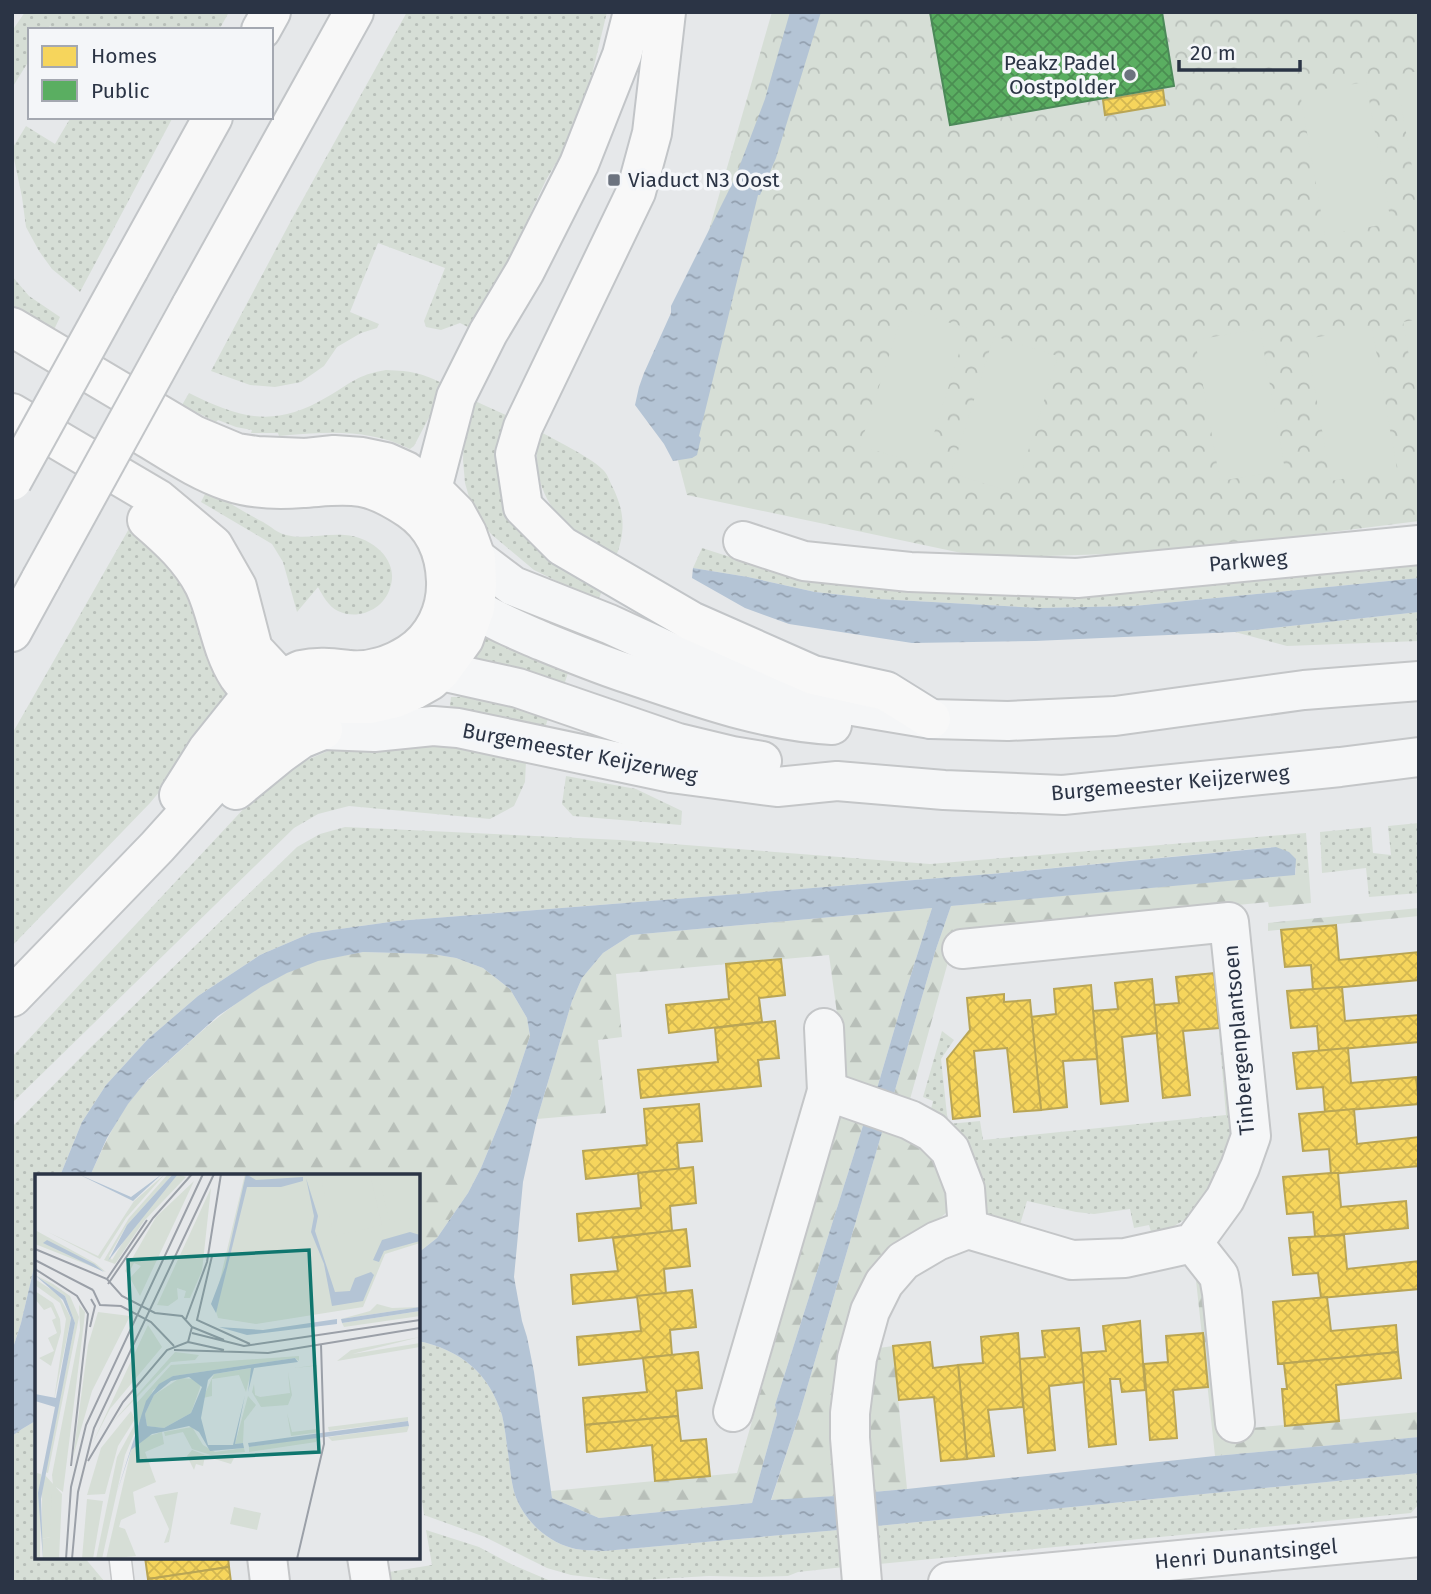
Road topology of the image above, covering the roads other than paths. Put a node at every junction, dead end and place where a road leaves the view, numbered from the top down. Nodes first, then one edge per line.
1 (271, 12) edge
2 (354, 12) edge
3 (633, 12) edge
4 (666, 12) edge
5 (262, 28) edge
6 (212, 119) edge
7 (12, 327) edge
8 (12, 358) edge
9 (12, 413) edge
10 (12, 441) edge
11 (188, 447) junction
12 (12, 481) edge
13 (432, 489) junction
14 (151, 508) junction
15 (743, 541) dead end
16 (1419, 545) edge
17 (476, 558) junction
18 (461, 601) junction
19 (12, 632) edge
20 (441, 671) junction
21 (1419, 681) edge
22 (275, 696) junction
23 (329, 716) junction
24 (931, 719) junction
25 (1419, 757) edge
26 (837, 781) junction
27 (135, 869) junction
28 (962, 948) dead end
29 (12, 997) edge
30 (824, 1028) dead end
31 (827, 1091) junction
32 (968, 1229) junction
33 (1193, 1243) junction
34 (733, 1412) dead end
35 (1235, 1423) dead end
36 (1419, 1537) edge
37 (120, 1559) edge
38 (267, 1559) edge
39 (367, 1559) edge
40 (123, 1582) edge
41 (270, 1582) edge
42 (371, 1582) edge
43 (862, 1582) edge
44 (948, 1582) edge

1 - 5 main road
2 - 19 main road, bridge
3 - 13 main road
4 - 24 main road
6 - 12 main road, bridge
7 - 11 main road
8 - 11 main road
9 - 14 main road
10 - 14 main road
11 - 13 main road
11 - 18 main road
13 - 17 main road
14 - 22 main road
15 - 16 street, Parkweg
17 - 18 main road
17 - 24 street
18 - 20 main road
18 - 22 main road
18 - 24 street
20 - 23 main road
20 - 26 street, Burgemeester Keijzerweg
21 - 24 street
22 - 23 main road
22 - 27 main road
23 - 26 street, Burgemeester Keijzerweg
23 - 27 main road
25 - 26 street, Burgemeester Keijzerweg
27 - 29 main road
28 - 33 street, Tinbergenplantsoen
30 - 31 street
31 - 32 street
31 - 34 street
32 - 33 street
32 - 43 street
33 - 35 street
36 - 44 street, Henri Dunantsingel
37 - 40 lane
38 - 41 street
39 - 42 street

